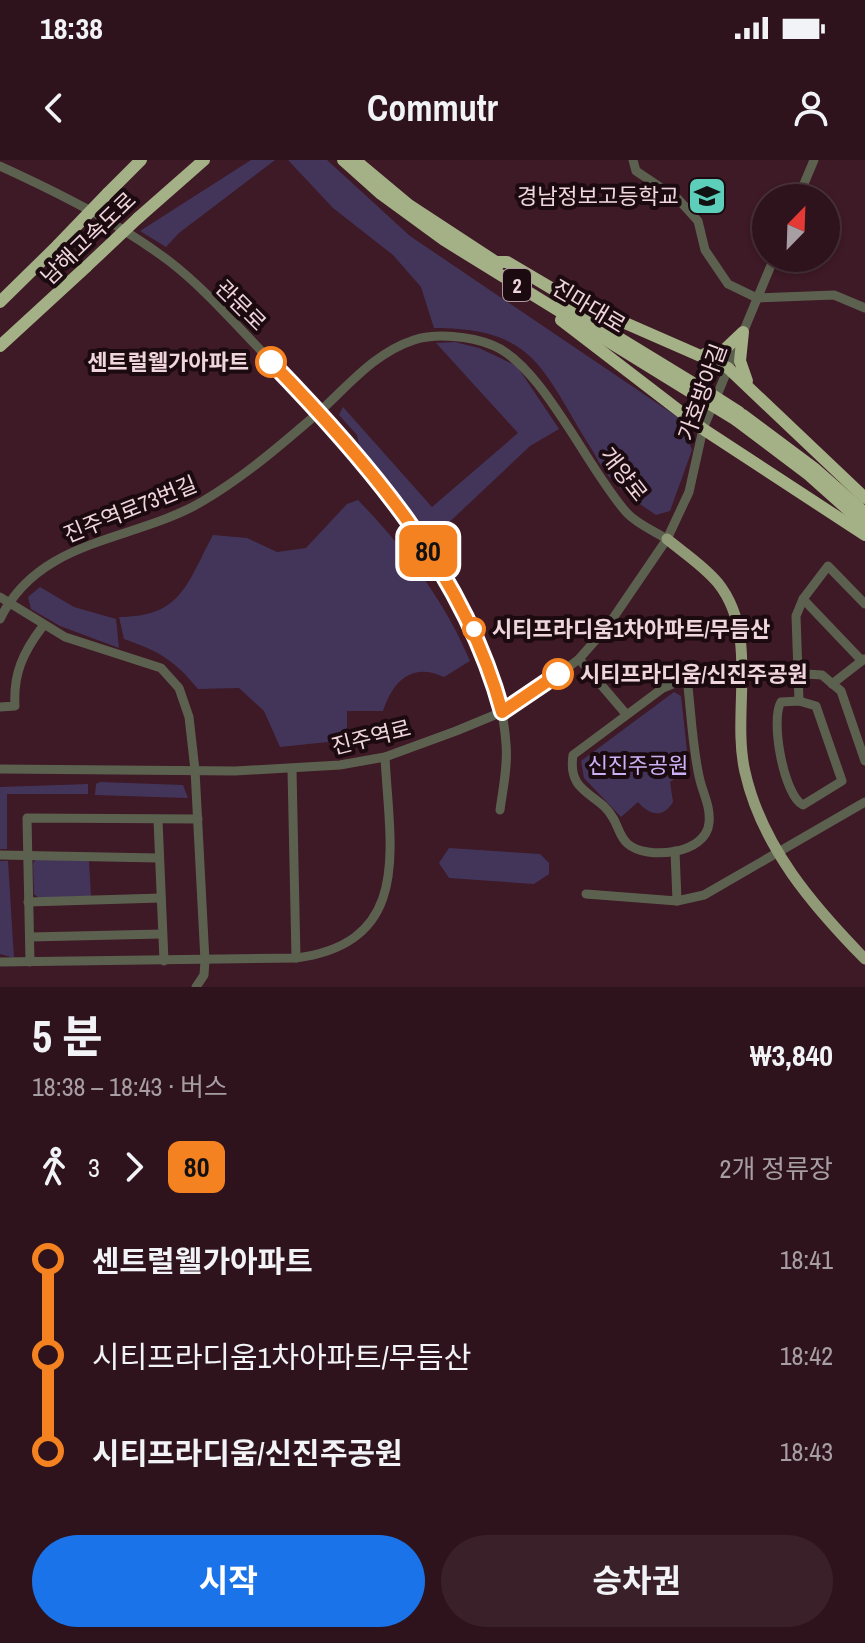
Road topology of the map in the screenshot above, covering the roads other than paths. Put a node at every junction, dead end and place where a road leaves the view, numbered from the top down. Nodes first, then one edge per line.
1 (141, 160) edge
2 (204, 160) edge
3 (343, 160) edge
4 (355, 160) edge
5 (633, 160) edge
6 (814, 160) edge
7 (0, 166) edge
8 (804, 184) edge
9 (495, 262) junction
10 (768, 272) edge
11 (525, 290) junction
12 (757, 298) junction
13 (0, 302) edge
14 (865, 308) edge
15 (743, 332) junction
16 (0, 346) edge
17 (699, 353) junction
18 (728, 368) junction
19 (748, 384) junction
20 (702, 393) junction
21 (319, 412) junction
22 (737, 416) junction
23 (703, 429) junction
24 (865, 498) edge
25 (865, 513) edge
26 (865, 525) edge
27 (865, 535) edge
28 (667, 539) junction
29 (803, 599) junction
30 (4, 600) edge
31 (865, 604) edge
32 (0, 619) edge
33 (43, 626) junction
34 (579, 659) junction
35 (863, 660) edge
36 (742, 670) junction
37 (797, 673) junction
38 (687, 678) junction
39 (832, 684) junction
40 (799, 701) junction
41 (0, 707) edge
42 (502, 712) junction
43 (626, 714) junction
44 (385, 757) junction
45 (865, 761) edge
46 (0, 769) edge
47 (195, 770) junction
48 (292, 770) junction
49 (865, 802) edge
50 (500, 810) dead end
51 (198, 819) junction
52 (158, 820) junction
53 (675, 851) junction
54 (780, 854) junction
55 (0, 855) edge
56 (27, 856) junction
57 (159, 858) junction
58 (586, 894) dead end
59 (161, 898) junction
60 (677, 901) junction
61 (28, 902) junction
62 (162, 934) junction
63 (30, 937) junction
64 (296, 958) junction
65 (865, 959) edge
66 (164, 961) junction
67 (205, 961) junction
68 (0, 962) edge
69 (30, 962) junction
70 (196, 987) edge

1 - 13 highway, 남해고속도로, bridge
2 - 16 highway, 남해고속도로, bridge
3 - 11 highway, 진마대로 / 2
4 - 9 highway, 진마대로 / 2
5 - 12 street
6 - 8 street
7 - 21 street, 관문로
9 - 17 highway
9 - 20 highway, 진마대로 / 2
10 - 12 street, 가호방아길
11 - 20 highway, 진마대로 / 2
11 - 23 highway
12 - 14 street
12 - 15 street, 가호방아길
15 - 17 highway
15 - 18 street, 가호방아길
15 - 19 highway
17 - 18 highway
18 - 19 highway
18 - 23 street, 가호방아길
19 - 24 highway
20 - 22 highway, 2, bridge
21 - 28 street, 개양로
21 - 30 street, 진주역로73번길
21 - 42 street, 관문로
22 - 25 highway, 2
22 - 26 highway, 2
23 - 27 highway
23 - 28 street, 가호방아길
28 - 34 street, 진주역로
28 - 36 main road, 개양로
29 - 31 street
29 - 35 street
29 - 37 street
30 - 32 street, 진주역로73번길
30 - 33 street
33 - 41 street
33 - 47 street
34 - 42 street, 진주역로
34 - 43 street
35 - 39 street
36 - 37 street
36 - 38 street
36 - 54 main road, 개양로
37 - 39 street
37 - 40 street
38 - 43 street
38 - 53 street
39 - 45 street
40 - 40 street
42 - 44 street, 진주역로
42 - 50 street, 관문로
43 - 53 street
44 - 48 street, 진주역로
44 - 64 street
46 - 47 street, 진주역로
47 - 48 street, 진주역로
47 - 51 street
48 - 64 street
49 - 54 street
51 - 52 street
51 - 67 street
52 - 56 street
52 - 57 street
53 - 60 street
54 - 60 street
54 - 65 main road, 개양로
55 - 56 street
56 - 57 street
56 - 61 street
57 - 59 street
58 - 60 street
59 - 61 street
59 - 62 street
61 - 63 street
62 - 63 street
62 - 66 street
63 - 69 street
64 - 67 street
66 - 67 street
66 - 69 street
67 - 70 street
68 - 69 street

